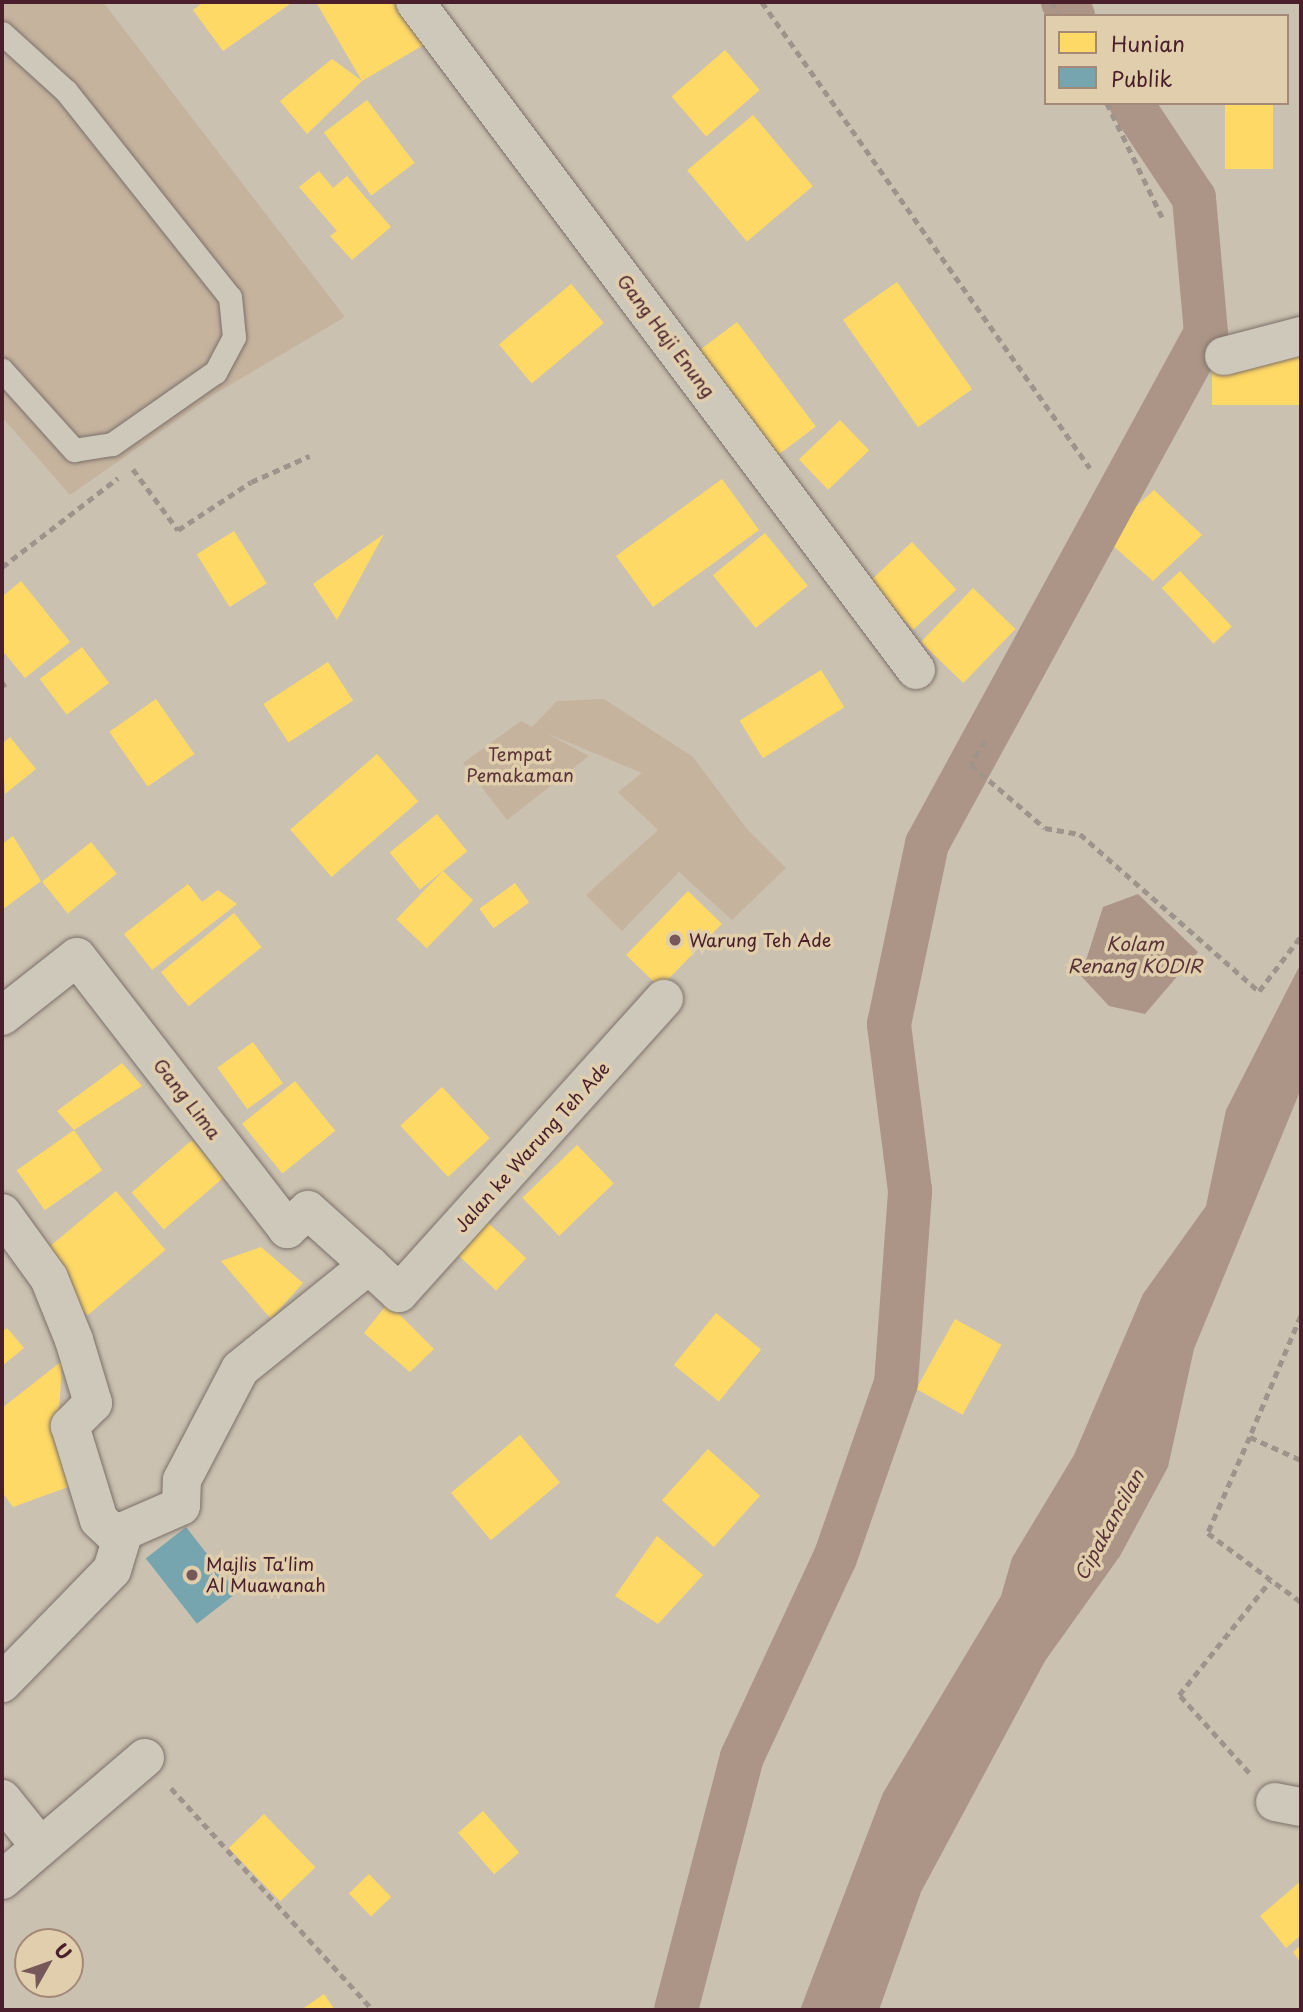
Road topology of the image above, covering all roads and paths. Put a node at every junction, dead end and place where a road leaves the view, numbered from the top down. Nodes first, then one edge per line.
1 (415, 2) edge
2 (762, 2) edge
3 (2, 33) edge
4 (1108, 105) edge
5 (1162, 217) dead end
6 (1301, 336) edge
7 (1224, 356) dead end
8 (2, 370) edge
9 (309, 456) dead end
10 (1090, 468) dead end
11 (2, 567) edge
12 (916, 670) dead end
13 (985, 741) dead end
14 (1301, 936) edge
15 (664, 999) dead end
16 (2, 1016) edge
17 (2, 1213) edge
18 (369, 1265) junction
19 (1301, 1316) edge
20 (1250, 1437) junction
21 (1301, 1460) edge
22 (124, 1531) junction
23 (1270, 1581) junction
24 (1301, 1602) edge
25 (2, 1683) edge
26 (145, 1758) joint
27 (2, 1799) edge
28 (1288, 1805) edge
29 (39, 1844) junction
30 (2, 1880) edge
31 (373, 2010) edge

1 - 12 street, Gang Haji Enung
2 - 10 path
3 - 8 lane
4 - 5 path
6 - 7 street
9 - 11 path
13 - 14 path
15 - 18 street, Jalan ke Warung Teh Ade
16 - 18 street, Gang Lima
17 - 22 street
18 - 22 street
19 - 20 path
20 - 21 path
20 - 23 path
22 - 25 street
23 - 24 path
23 - 28 path
26 - 29 street
26 - 31 path
27 - 29 street
29 - 30 street

